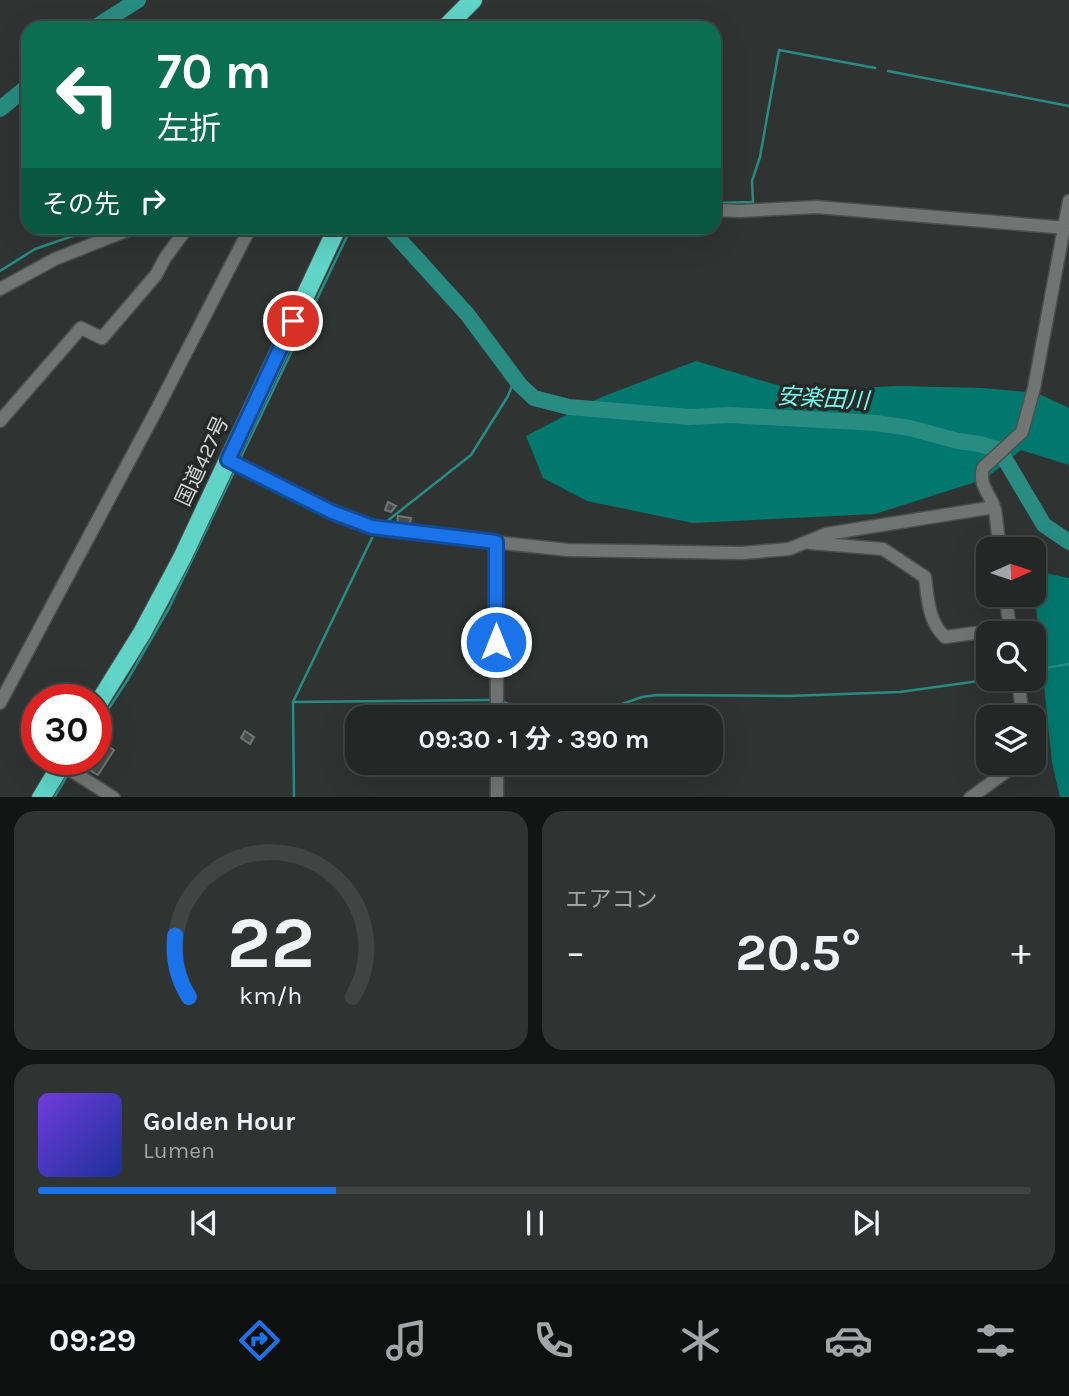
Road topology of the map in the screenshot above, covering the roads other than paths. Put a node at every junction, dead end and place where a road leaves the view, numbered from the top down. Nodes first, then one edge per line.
1 (473, 0) edge
2 (452, 21) edge
3 (1069, 201) edge
4 (721, 210) edge
5 (1067, 226) edge
6 (116, 235) edge
7 (182, 235) edge
8 (246, 235) edge
9 (334, 235) edge
10 (0, 289) edge
11 (0, 421) edge
12 (228, 460) junction
13 (994, 507) junction
14 (998, 537) edge
15 (496, 542) junction
16 (807, 542) junction
17 (976, 633) edge
18 (110, 684) edge
19 (0, 703) edge
20 (497, 705) edge
21 (54, 775) edge
22 (81, 775) edge
23 (497, 775) edge
24 (1001, 775) edge
25 (41, 797) edge
26 (114, 797) edge
27 (497, 797) edge
28 (970, 797) edge

1 - 2 highway
3 - 5 street
4 - 5 street
5 - 13 street
6 - 10 street
7 - 11 street
8 - 19 street
9 - 12 highway, 国道427号
12 - 15 street
12 - 18 highway, 国道427号
13 - 14 street
13 - 16 street
15 - 16 street
15 - 20 street
16 - 17 street
21 - 25 highway
22 - 26 street
23 - 27 street
24 - 28 street

